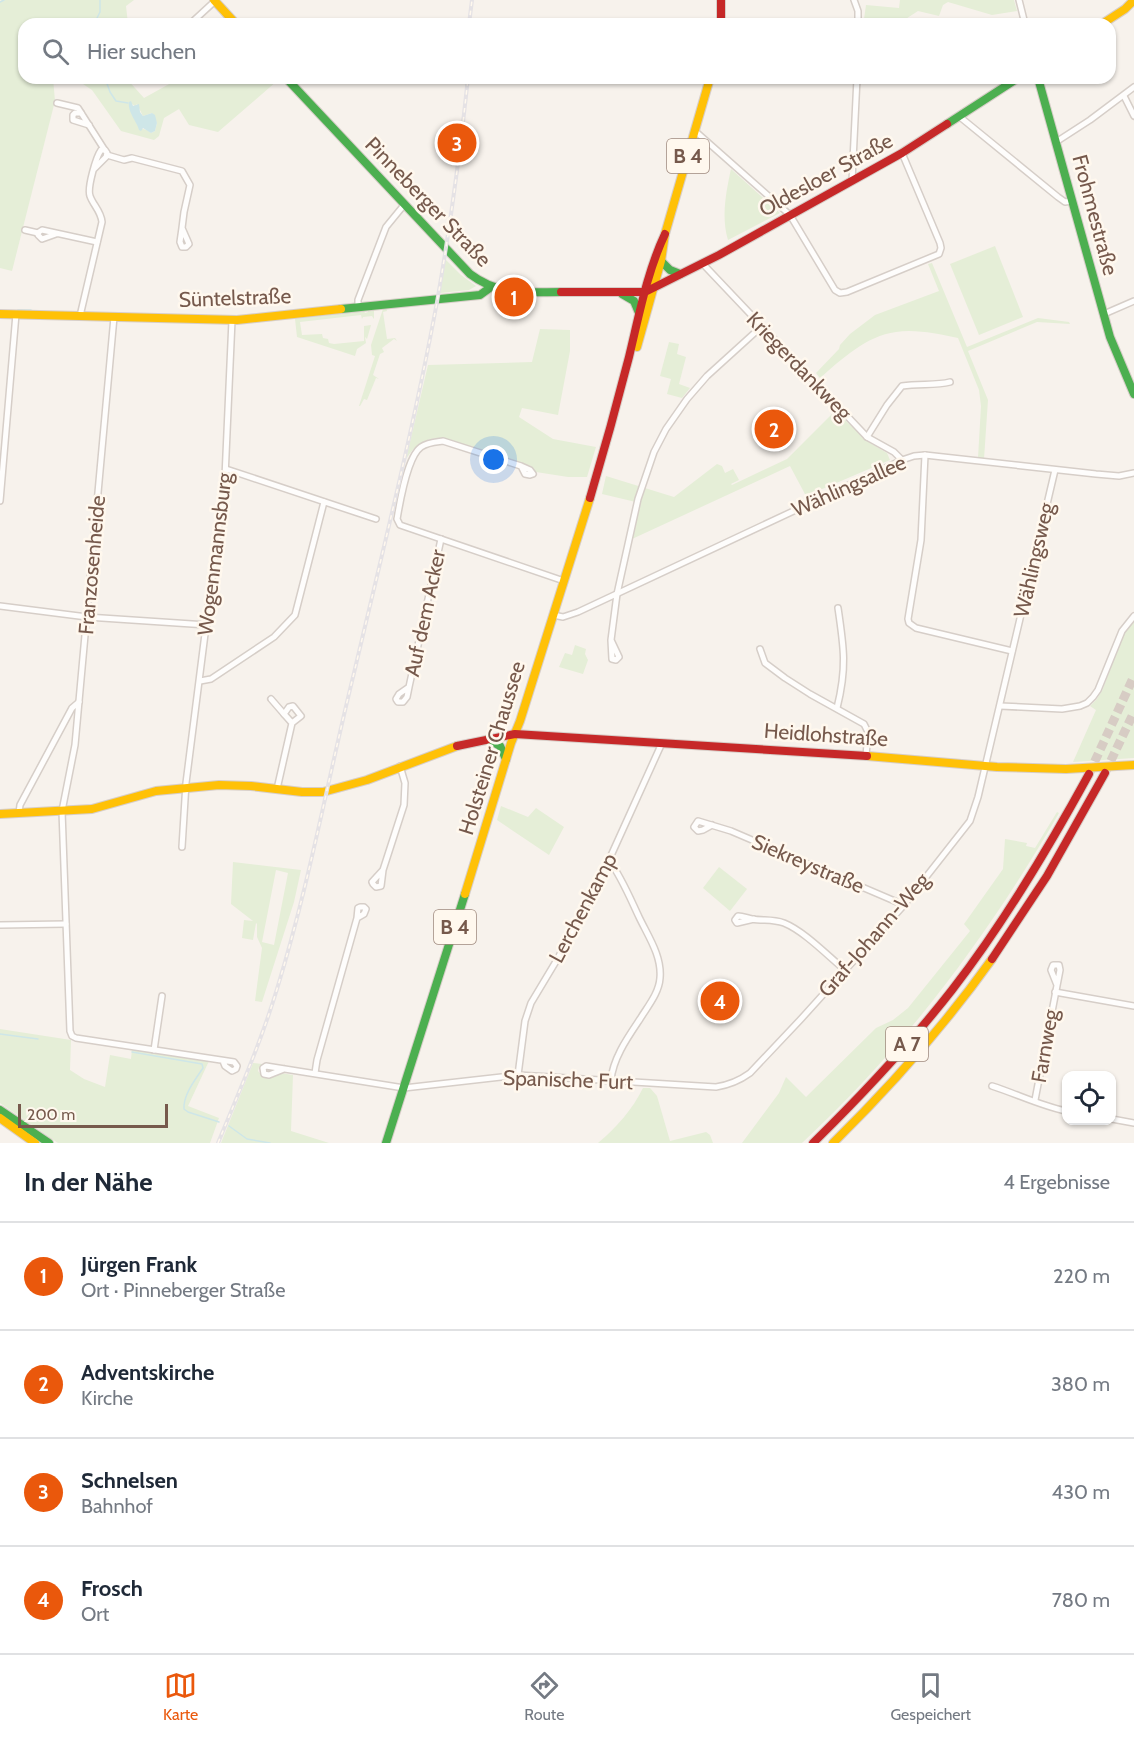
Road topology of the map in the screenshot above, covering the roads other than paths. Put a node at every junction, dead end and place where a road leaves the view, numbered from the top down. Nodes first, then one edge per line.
1 (721, 0) edge
2 (854, 0) edge
3 (1019, 0) edge
4 (1134, 0) edge
5 (214, 1) edge
6 (1134, 7) edge
7 (1125, 9) junction
8 (196, 18) edge
9 (230, 18) edge
10 (721, 18) edge
11 (858, 18) edge
12 (1024, 18) edge
13 (1111, 18) edge
14 (292, 84) edge
15 (708, 84) edge
16 (857, 84) edge
17 (1009, 84) edge
18 (1040, 84) edge
19 (1134, 87) edge
20 (1124, 96) junction
21 (57, 103) dead end
22 (81, 113) junction
23 (1134, 116) edge
24 (960, 117) junction
25 (89, 126) junction
26 (695, 131) junction
27 (1056, 142) junction
28 (105, 152) junction
29 (902, 153) junction
30 (852, 181) junction
31 (1072, 201) junction
32 (404, 205) junction
33 (790, 215) junction
34 (183, 228) dead end
35 (25, 230) dead end
36 (665, 234) junction
37 (97, 242) junction
38 (661, 261) junction
39 (702, 263) junction
40 (680, 274) junction
41 (483, 284) junction
42 (491, 287) junction
43 (654, 288) junction
44 (645, 292) junction
45 (620, 293) junction
46 (470, 295) junction
47 (1134, 301) edge
48 (358, 307) junction
49 (639, 313) junction
50 (0, 314) edge
51 (16, 314) junction
52 (1104, 314) junction
53 (80, 316) junction
54 (114, 317) junction
55 (232, 320) junction
56 (760, 327) junction
57 (629, 363) junction
58 (950, 382) dead end
59 (1134, 394) edge
60 (867, 437) junction
61 (925, 455) junction
62 (902, 460) junction
63 (520, 466) dead end
64 (226, 469) junction
65 (1054, 470) junction
66 (1134, 473) edge
67 (0, 501) edge
68 (324, 502) junction
69 (376, 519) dead end
70 (441, 539) junction
71 (564, 581) junction
72 (617, 594) junction
73 (0, 606) edge
74 (838, 608) dead end
75 (553, 615) junction
76 (1134, 616) edge
77 (87, 617) junction
78 (207, 625) junction
79 (611, 640) dead end
80 (760, 649) dead end
81 (1012, 651) junction
82 (200, 681) junction
83 (409, 687) dead end
84 (271, 699) dead end
85 (79, 702) junction
86 (1000, 706) junction
87 (837, 708) junction
88 (284, 714) junction
89 (292, 723) junction
90 (515, 734) junction
91 (488, 739) junction
92 (662, 743) junction
93 (866, 756) junction
94 (506, 759) junction
95 (1134, 765) edge
96 (400, 766) junction
97 (985, 766) junction
98 (1105, 773) tunnel mouth
99 (1089, 774) tunnel mouth
100 (186, 787) junction
101 (278, 789) junction
102 (62, 811) junction
103 (19, 813) junction
104 (0, 814) edge
105 (712, 825) dead end
106 (182, 847) dead end
107 (609, 860) junction
108 (383, 870) dead end
109 (903, 905) junction
110 (357, 918) dead end
111 (754, 919) dead end
112 (66, 924) junction
113 (0, 925) edge
114 (845, 970) junction
115 (1057, 985) dead end
116 (1055, 992) junction
117 (162, 996) dead end
118 (1134, 1006) edge
119 (154, 1050) junction
120 (223, 1061) dead end
121 (284, 1069) dead end
122 (315, 1073) junction
123 (518, 1075) junction
124 (611, 1080) junction
125 (732, 1083) joint
126 (992, 1086) dead end
127 (404, 1088) junction
128 (1035, 1100) junction
129 (0, 1110) edge
130 (1062, 1110) edge
131 (0, 1118) edge
132 (1116, 1120) edge
133 (1134, 1123) edge
134 (47, 1142) edge
135 (36, 1143) edge
136 (387, 1143) edge
137 (813, 1143) edge
138 (833, 1143) edge

1 - 10 main road
2 - 11 street
3 - 12 street
4 - 7 main road
5 - 8 street
5 - 9 main road
6 - 7 main road
7 - 13 main road
14 - 32 main road, Pinneberger Straße
15 - 26 main road, Holsteiner Chaussee / B 4
16 - 30 street
17 - 24 main road, Oldesloer Straße
18 - 27 main road, Frohmestraße
19 - 20 street
20 - 23 street
20 - 27 street
21 - 22 street
22 - 25 street
22 - 25 street
24 - 29 main road, Oldesloer Straße
24 - 31 street
25 - 28 street
26 - 33 street
26 - 36 main road, Holsteiner Chaussee / B 4
27 - 31 main road, Frohmestraße
28 - 34 street
28 - 37 street
29 - 30 main road, Oldesloer Straße
29 - 33 street
30 - 33 main road, Oldesloer Straße
31 - 52 main road, Frohmestraße
32 - 41 main road, Pinneberger Straße
32 - 48 street
33 - 39 main road, Oldesloer Straße
35 - 37 street
36 - 38 main road, Holsteiner Chaussee / B 4
36 - 44 main road, Holsteiner Chaussee / B 4
37 - 53 street
38 - 40 main road
38 - 43 main road, Holsteiner Chaussee / B 4
39 - 40 main road, Oldesloer Straße
39 - 56 street, Kriegerdankweg
40 - 43 main road, Oldesloer Straße
41 - 42 main road, Pinneberger Straße
41 - 46 main road
42 - 45 main road, Pinneberger Straße
42 - 46 main road, Süntelstraße
43 - 44 main road, Oldesloer Straße
43 - 57 main road, Holsteiner Chaussee / B 4
44 - 45 main road, Pinneberger Straße
44 - 49 main road, Holsteiner Chaussee / B 4
45 - 49 main road
46 - 48 main road, Süntelstraße
47 - 52 street
48 - 55 main road, Süntelstraße
49 - 57 main road, Holsteiner Chaussee / B 4
50 - 51 main road, Süntelstraße
51 - 53 main road, Süntelstraße
51 - 67 street
52 - 59 main road, Frohmestraße
53 - 54 main road, Süntelstraße
54 - 55 main road, Süntelstraße
54 - 77 street, Franzosenheide
55 - 64 street, Wogenmannsburg
56 - 60 street, Kriegerdankweg
56 - 72 street
57 - 71 main road, Holsteiner Chaussee / B 4
58 - 60 street
60 - 62 street, Kriegerdankweg
61 - 62 street, Wählingsallee
61 - 65 street, Wählingsallee
61 - 81 street
62 - 72 street, Wählingsallee
63 - 70 street
64 - 68 street
64 - 78 street, Wogenmannsburg
65 - 66 street, Wählingsallee
65 - 81 street, Wählingsweg
68 - 69 street
68 - 82 street
70 - 71 street
70 - 83 street, Auf dem Acker
71 - 75 main road, Holsteiner Chaussee / B 4
72 - 75 street, Wählingsallee
72 - 79 street
73 - 77 street
74 - 87 street
75 - 90 main road, Holsteiner Chaussee / B 4
76 - 86 street
77 - 78 street
77 - 85 street, Franzosenheide
78 - 82 street, Wogenmannsburg
80 - 87 street
81 - 86 street, Wählingsweg
82 - 100 street, Wogenmannsburg
84 - 88 street
85 - 102 street, Franzosenheide
85 - 103 street
86 - 97 street, Wählingsweg
87 - 93 street
88 - 89 street
88 - 89 street
89 - 101 street
90 - 91 main road, Heidlohstraße
90 - 92 main road, Heidlohstraße
90 - 94 main road, Holsteiner Chaussee / B 4
91 - 94 main road
91 - 96 main road, Heidlohstraße
92 - 93 main road, Heidlohstraße
92 - 107 street, Lerchenkamp
93 - 97 main road, Heidlohstraße
94 - 127 main road, Holsteiner Chaussee / B 4
95 - 97 main road, Heidlohstraße
96 - 101 main road, Heidlohstraße
96 - 108 street
97 - 109 street, Graf-Johann-Weg
98 - 138 main road, A 7
99 - 137 main road, A 7
100 - 101 main road, Heidlohstraße
100 - 102 main road, Heidlohstraße
100 - 106 street, Wogenmannsburg
102 - 103 main road, Heidlohstraße
102 - 112 street, Franzosenheide
103 - 104 main road, Heidlohstraße
105 - 109 street, Siekreystraße
107 - 123 street, Lerchenkamp
107 - 124 street
109 - 114 street, Graf-Johann-Weg
110 - 122 street
111 - 114 street
112 - 113 street
112 - 119 street, Franzosenheide
114 - 125 street, Graf-Johann-Weg
115 - 116 street, Farnweg
116 - 118 street, Farnweg
116 - 128 street, Farnweg
117 - 119 street
119 - 120 street
121 - 122 street, Spanische Furt
122 - 127 street, Spanische Furt
123 - 124 street, Spanische Furt
123 - 127 street, Spanische Furt
124 - 125 street, Spanische Furt
126 - 128 street
127 - 136 main road, Holsteiner Chaussee / B 4
128 - 130 street
129 - 134 main road
131 - 135 main road
132 - 133 street

